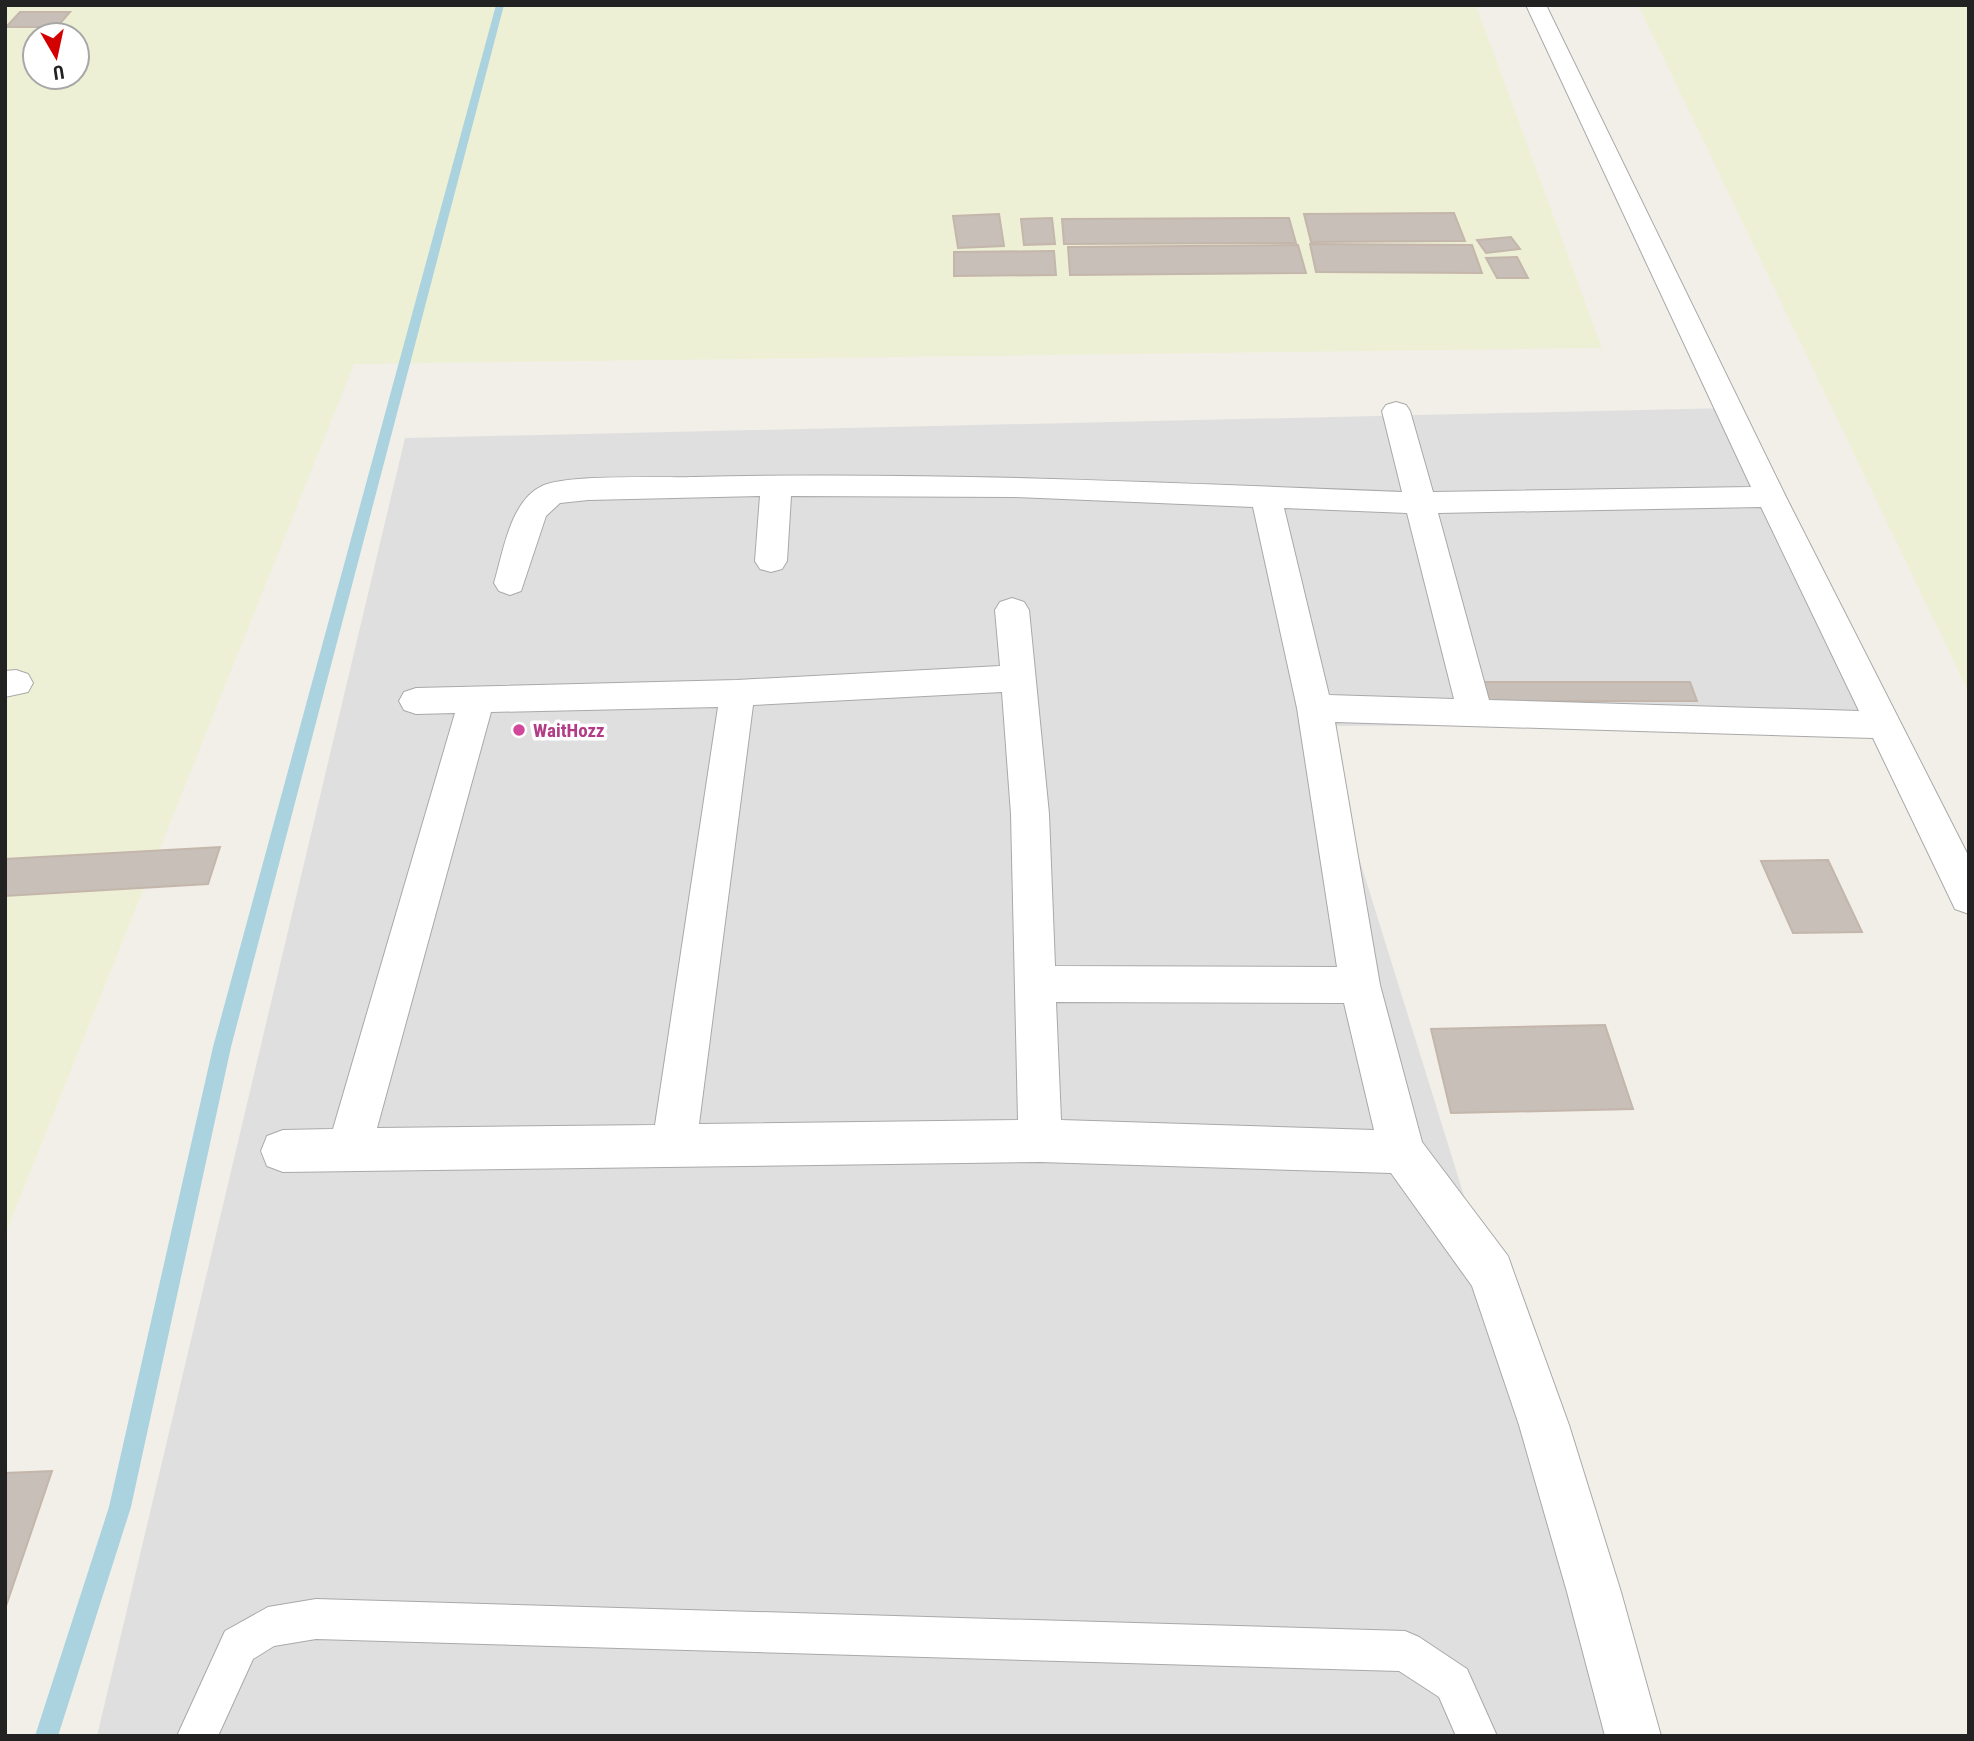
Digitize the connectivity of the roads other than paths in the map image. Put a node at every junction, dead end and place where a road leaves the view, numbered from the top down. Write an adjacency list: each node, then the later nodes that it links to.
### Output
1 (1536, 5): 5 (street)
2 (1396, 411): 6 (street)
3 (776, 486): 4 (street); 7 (street); 8 (street)
4 (1266, 495): 6 (street); 14 (street)
5 (1771, 497): 6 (street); 16 (street)
6 (1422, 503): 15 (street)
7 (771, 561)
8 (510, 583)
9 (1012, 610): 10 (street)
10 (1018, 678): 11 (street); 18 (street)
11 (737, 693): 12 (street); 21 (street)
12 (477, 698): 13 (street); 22 (street)
13 (416, 701)
14 (1315, 708): 15 (street); 19 (street)
15 (1475, 714): 16 (street)
16 (1885, 725): 17 (street)
17 (1969, 897)
18 (1038, 984): 19 (street); 20 (street)
19 (1360, 985): 24 (street)
20 (1040, 1141): 21 (street); 24 (street)
21 (674, 1145): 22 (street)
22 (349, 1149): 23 (street)
23 (282, 1151)
24 (1402, 1152): 27 (street)
25 (197, 1736): 26 (lane)
26 (1477, 1736)
27 (1633, 1736)

